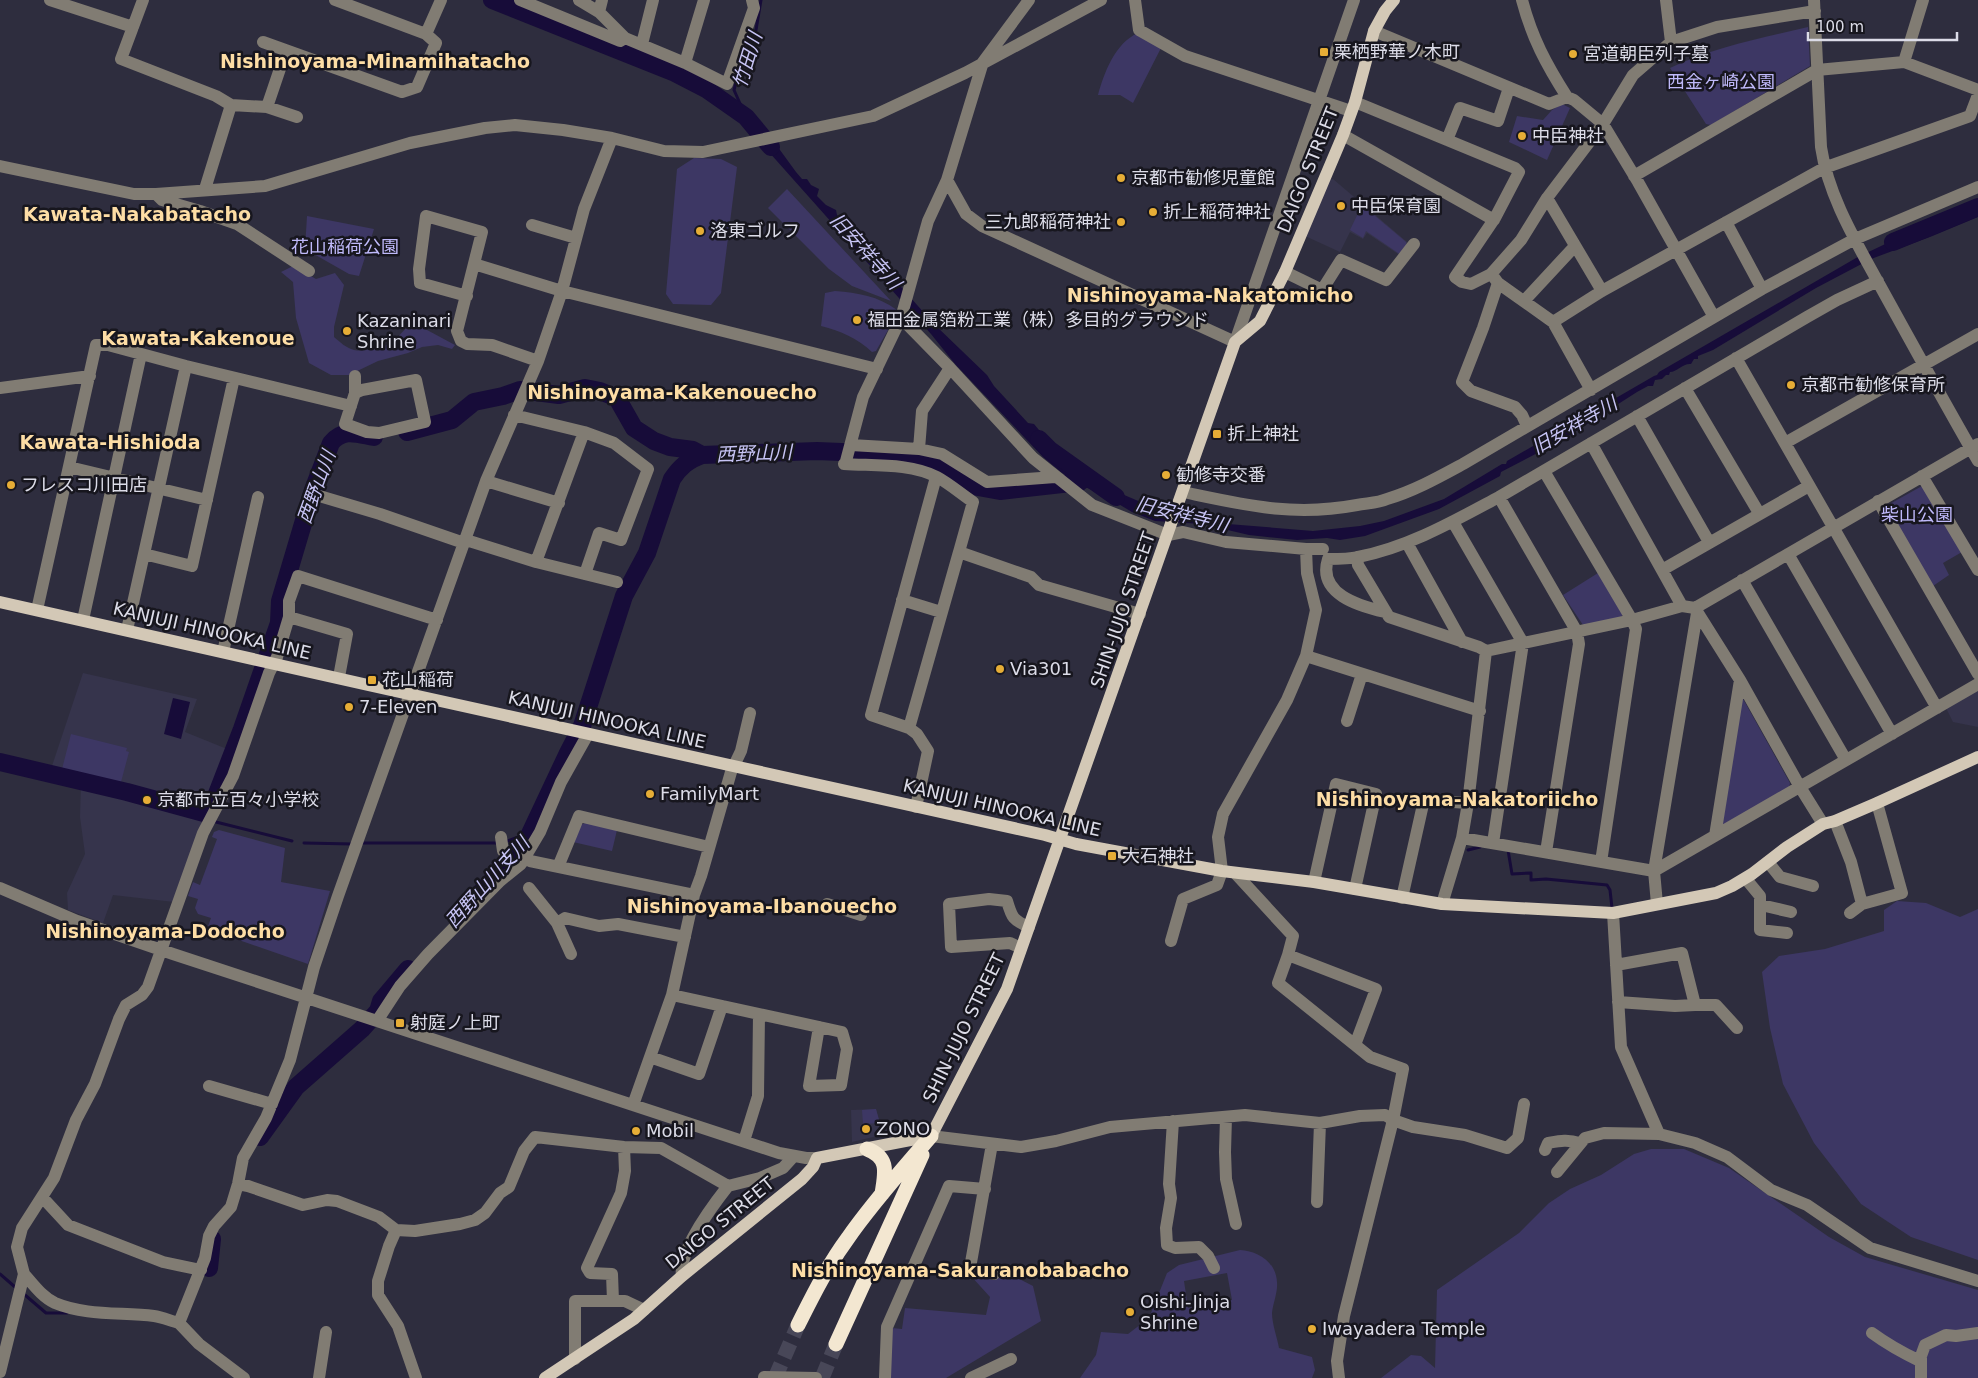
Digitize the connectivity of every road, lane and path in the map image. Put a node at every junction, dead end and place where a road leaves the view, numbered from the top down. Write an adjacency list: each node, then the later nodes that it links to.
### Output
1 (50, 0): 20 (street)
2 (143, 0): 20 (street)
3 (335, 0): 22 (street)
4 (441, 0): 22 (street)
5 (520, 0): 23 (street)
6 (579, 0): 18 (street)
7 (653, 0): 26 (street)
8 (704, 0): 30 (street)
9 (752, 0): 30 (street)
10 (1030, 0): 28 (street)
11 (1101, 0): 28 (street)
12 (1135, 0): 36 (street)
13 (1354, 0): 36 (street, SHIN-JUJO STREET)
14 (1394, 0): 21 (main road, DAIGO STREET)
15 (1522, 0): 35 (street)
16 (1666, 0): 25 (street)
17 (1923, 0): 29 (street)
18 (601, 6): 23 (street)
19 (1814, 6): 25 (street); 31 (street)
20 (133, 27): 37 (street)
21 (1374, 31): 32 (street); 39 (main road, DAIGO STREET)
22 (426, 34): 27 (street)
23 (625, 38): 26 (street)
24 (263, 42): 27 (street)
25 (1671, 42): 41 (street)
26 (642, 44): 30 (street)
27 (286, 51): 38 (street)
28 (984, 62): 43 (street); 48 (street)
29 (1904, 62): 31 (street); 33 (street)
30 (685, 63)
31 (1817, 70): 46 (street); 47 (street)
32 (1509, 88): 35 (street); 44 (street)
33 (1978, 90)
34 (1978, 96): 46 (street)
35 (1567, 98): 41 (street)
36 (1320, 100): 39 (street); 75 (street, SHIN-JUJO STREET)
37 (231, 105): 38 (street); 50 (street)
38 (267, 107): 40 (street)
39 (1353, 107): 42 (main road, DAIGO STREET); 44 (street)
40 (297, 117)
41 (1603, 124): 47 (street); 52 (street)
42 (1343, 135): 53 (street); 63 (main road, DAIGO STREET)
43 (612, 138): 50 (street); 56 (street)
44 (1447, 140): 53 (street)
45 (0, 166): 51 (street)
46 (1824, 168): 54 (street); 58 (street)
47 (1634, 176): 60 (street)
48 (947, 180): 71 (street); 75 (street)
49 (1978, 187): 58 (street)
50 (205, 189): 51 (street)
51 (156, 194): 62 (street)
52 (1547, 198): 59 (street); 64 (street)
53 (1494, 220): 64 (street)
54 (1726, 222): 60 (street); 66 (street)
55 (532, 225): 56 (street)
56 (576, 238): 67 (street)
57 (1414, 244): 63 (street)
58 (1858, 244): 65 (street); 66 (street)
59 (1575, 246): 68 (street); 70 (street)
60 (1676, 250): 68 (street); 72 (street)
61 (474, 264): 67 (street); 69 (street); 69 (street)
62 (309, 271)
63 (1285, 272): 75 (main road, DAIGO STREET)
64 (1494, 278): 70 (street); 93 (street)
65 (1876, 278): 77 (street); 79 (street)
66 (1762, 289): 72 (street)
67 (562, 291): 78 (street); 82 (street)
68 (1602, 291): 73 (street)
69 (467, 296): 78 (street)
70 (1524, 301): 73 (street)
71 (902, 313): 81 (street); 82 (street)
72 (1714, 317): 87 (street)
73 (1553, 322): 87 (street)
74 (1978, 334): 79 (street)
75 (1235, 342): 113 (main road, SHIN-JUJO STREET)
76 (141, 354): 80 (street); 83 (street); 104 (street)
77 (1736, 358): 86 (street); 96 (street)
78 (538, 361): 91 (street)
79 (1922, 365): 96 (street); 97 (street)
80 (186, 366): 85 (street); 109 (street)
81 (950, 368): 99 (street); 106 (street)
82 (877, 369): 98 (street)
83 (90, 376): 88 (street); 101 (street)
84 (355, 376): 89 (street)
85 (234, 378): 90 (street); 114 (street)
86 (1686, 388): 92 (street); 117 (street)
87 (1591, 390): 93 (street)
88 (1, 392)
89 (356, 393): 90 (street); 90 (street)
90 (352, 406)
91 (514, 415): 94 (street); 107 (street)
92 (1637, 416): 95 (street); 122 (street)
93 (1527, 426): 113 (street)
94 (584, 432): 116 (street); 133 (street)
95 (1591, 443): 102 (street); 132 (street)
96 (1785, 443): 108 (street)
97 (1974, 446): 100 (street); 103 (street)
98 (851, 447): 99 (street); 105 (street)
99 (919, 449): 106 (street)
100 (1978, 461)
101 (69, 467): 104 (street); 139 (street)
102 (1544, 471): 112 (street); 146 (street)
103 (1922, 476): 115 (street); 131 (street)
104 (115, 477): 109 (street); 144 (street)
105 (936, 477): 126 (street); 136 (street)
106 (1055, 477): 120 (street)
107 (486, 481): 116 (street); 121 (street)
108 (1809, 486): 117 (street); 119 (street)
109 (158, 488): 114 (street); 127 (street)
110 (316, 495): 121 (street)
111 (258, 497): 152 (street)
112 (1499, 497): 118 (street); 148 (street)
113 (1181, 498): 120 (main road, SHIN-JUJO STREET)
114 (207, 500): 127 (street)
115 (1878, 502): 119 (street); 156 (street)
116 (559, 503): 130 (street)
117 (1759, 513): 122 (street)
118 (1453, 522): 123 (street); 150 (street)
119 (1833, 528): 128 (street); 161 (street)
120 (1169, 531): 124 (street); 142 (main road, SHIN-JUJO STREET)
121 (465, 542): 130 (street); 145 (street)
122 (1709, 542): 132 (street)
123 (1407, 543): 129 (street); 149 (street)
124 (1306, 549): 125 (street); 153 (street)
125 (1323, 549)
126 (959, 552): 140 (street); 142 (street)
127 (144, 554): 147 (street)
128 (1788, 554): 134 (street); 167 (street)
129 (1358, 557): 141 (street); 141 (street)
130 (536, 562): 133 (street)
131 (1977, 568)
132 (1662, 570): 138 (street)
133 (585, 574): 135 (street)
134 (1742, 580): 138 (street); 169 (street)
135 (617, 582)
136 (902, 600): 140 (street); 165 (street)
137 (0, 602): 139 (main road, KANJUJI HINOOKA LINE)
138 (1691, 609): 146 (street); 158 (street); 189 (street)
139 (37, 610): 144 (main road, KANJUJI HINOOKA LINE)
140 (941, 612): 165 (street)
141 (1385, 612): 149 (street)
142 (1140, 614): 179 (main road, SHIN-JUJO STREET)
143 (289, 617): 145 (street); 154 (street); 157 (street)
144 (83, 620): 147 (main road, KANJUJI HINOOKA LINE)
145 (437, 620): 160 (street)
146 (1632, 620): 148 (street); 185 (street)
147 (128, 630): 152 (main road, KANJUJI HINOOKA LINE)
148 (1577, 632): 150 (street); 183 (street)
149 (1462, 642): 151 (street)
150 (1523, 643): 151 (street); 180 (street)
151 (1486, 651): 162 (street)
152 (223, 652): 154 (main road, KANJUJI HINOOKA LINE)
153 (1306, 656): 155 (street); 188 (street)
154 (269, 662): 157 (main road, KANJUJI HINOOKA LINE); 214 (street)
155 (1362, 674): 162 (street); 164 (street)
156 (1978, 674)
157 (339, 678): 160 (main road, KANJUJI HINOOKA LINE)
158 (1740, 680): 171 (street); 176 (street)
159 (1978, 684): 161 (street)
160 (410, 694): 166 (main road, KANJUJI HINOOKA LINE); 219 (street)
161 (1937, 708): 167 (street)
162 (1480, 711): 173 (street)
163 (750, 713): 170 (street)
164 (1348, 721)
165 (909, 728): 174 (street)
166 (582, 732): 170 (main road, KANJUJI HINOOKA LINE); 224 (street)
167 (1892, 734): 169 (street)
168 (1978, 757): 172 (main road, KANJUJI HINOOKA LINE)
169 (1846, 760): 171 (street)
170 (734, 767): 174 (main road, KANJUJI HINOOKA LINE); 181 (street)
171 (1800, 787): 175 (street); 176 (street)
172 (1877, 803): 175 (main road, KANJUJI HINOOKA LINE); 202 (street)
173 (1468, 804): 178 (street); 198 (street)
174 (916, 807): 179 (main road, KANJUJI HINOOKA LINE)
175 (1829, 823): 186 (main road, KANJUJI HINOOKA LINE); 202 (street)
176 (1715, 836): 189 (street)
177 (501, 837): 182 (street)
178 (1462, 838): 180 (street); 200 (street)
179 (1061, 839): 188 (main road, KANJUJI HINOOKA LINE); 209 (main road, SHIN-JUJO STREET)
180 (1493, 843): 183 (street)
181 (710, 847): 187 (street); 197 (street)
182 (503, 851)
183 (1546, 852): 185 (street)
184 (530, 861): 187 (street)
185 (1601, 862): 189 (street)
186 (1768, 862): 191 (main road, KANJUJI HINOOKA LINE); 193 (street)
187 (558, 867): 197 (street)
188 (1222, 871): 190 (main road, KANJUJI HINOOKA LINE); 212 (street)
189 (1654, 871): 201 (street)
190 (1235, 873): 192 (main road, KANJUJI HINOOKA LINE); 216 (street)
191 (1746, 879): 201 (main road, KANJUJI HINOOKA LINE); 203 (street)
192 (1314, 882): 196 (main road, KANJUJI HINOOKA LINE); 196 (street)
193 (1813, 886)
194 (0, 888): 214 (street)
195 (529, 888): 208 (street)
196 (1355, 889): 198 (main road, KANJUJI HINOOKA LINE)
197 (694, 895): 211 (street)
198 (1402, 898): 200 (main road, KANJUJI HINOOKA LINE)
199 (827, 904): 207 (street)
200 (1442, 904): 204 (main road, KANJUJI HINOOKA LINE)
201 (1657, 904): 204 (main road, KANJUJI HINOOKA LINE)
202 (1862, 904): 206 (street)
203 (1761, 905): 205 (street); 210 (street)
204 (1614, 912): 217 (street)
205 (1791, 912)
206 (1850, 913)
207 (861, 915)
208 (557, 922): 211 (street); 215 (street)
209 (1029, 927): 213 (main road, SHIN-JUJO STREET); 213 (street)
210 (1787, 933)
211 (685, 937): 218 (street)
212 (1171, 941)
213 (1021, 948): 238 (main road, SHIN-JUJO STREET)
214 (161, 950): 219 (street); 252 (street)
215 (571, 954)
216 (1288, 955): 227 (street); 227 (street)
217 (1616, 965): 220 (street); 221 (street)
218 (672, 995): 222 (street); 228 (street)
219 (306, 998): 224 (street); 230 (street)
220 (1618, 1002): 221 (street); 237 (street)
221 (1695, 1004): 226 (street)
222 (722, 1006): 223 (street); 228 (street)
223 (759, 1014): 225 (street); 239 (street)
224 (373, 1020): 232 (street)
225 (818, 1027): 225 (street)
226 (1737, 1028)
227 (1355, 1045): 234 (street)
228 (650, 1057): 232 (street)
229 (209, 1086): 230 (street)
230 (272, 1104): 248 (street)
231 (1524, 1104): 234 (street)
232 (632, 1105): 239 (street)
233 (1226, 1117): 235 (street); 236 (street); 254 (street)
234 (1393, 1120): 236 (street); 284 (street)
235 (1173, 1121): 241 (street); 256 (street)
236 (1320, 1124): 253 (street)
237 (1659, 1134): 240 (street); 261 (street)
238 (931, 1136): 241 (street); 243 (main road); 251 (highway); 269 (highway)
239 (744, 1141): 245 (street)
240 (1579, 1143): 244 (street); 247 (street)
241 (992, 1144): 250 (street)
242 (624, 1147): 249 (street); 255 (street); 262 (street)
243 (867, 1148): 246 (main road); 251 (highway)
244 (1545, 1150)
245 (793, 1156): 246 (street); 249 (street)
246 (817, 1158): 260 (main road, DAIGO STREET)
247 (1557, 1172)
248 (238, 1184): 255 (street); 257 (street)
249 (728, 1186): 260 (street)
250 (985, 1189): 259 (street); 282 (street)
251 (882, 1194): 265 (highway)
252 (43, 1198): 257 (street); 258 (street)
253 (1317, 1202)
254 (1236, 1224)
255 (396, 1230): 278 (street)
256 (1214, 1268)
257 (201, 1270): 264 (street)
258 (24, 1274): 264 (street); 270 (street)
259 (994, 1274)
260 (682, 1276): 263 (main road, DAIGO STREET)
261 (1978, 1280)
262 (613, 1301): 263 (street); 272 (street)
263 (644, 1310): 272 (main road, DAIGO STREET)
264 (180, 1323): 275 (street)
265 (798, 1325)
266 (326, 1332): 277 (street)
267 (1872, 1333): 273 (street)
268 (1978, 1333): 273 (street)
269 (836, 1344)
270 (2, 1358): 274 (street)
271 (1011, 1359): 283 (street)
272 (575, 1360): 279 (main road, DAIGO STREET)
273 (1920, 1361): 285 (street)
274 (0, 1372)
275 (228, 1373): 276 (street)
276 (244, 1378)
277 (320, 1378)
278 (416, 1378)
279 (545, 1378)
280 (764, 1378): 281 (street)
281 (816, 1378)
282 (885, 1378)
283 (971, 1378)
284 (1339, 1378)
285 (1921, 1378)

